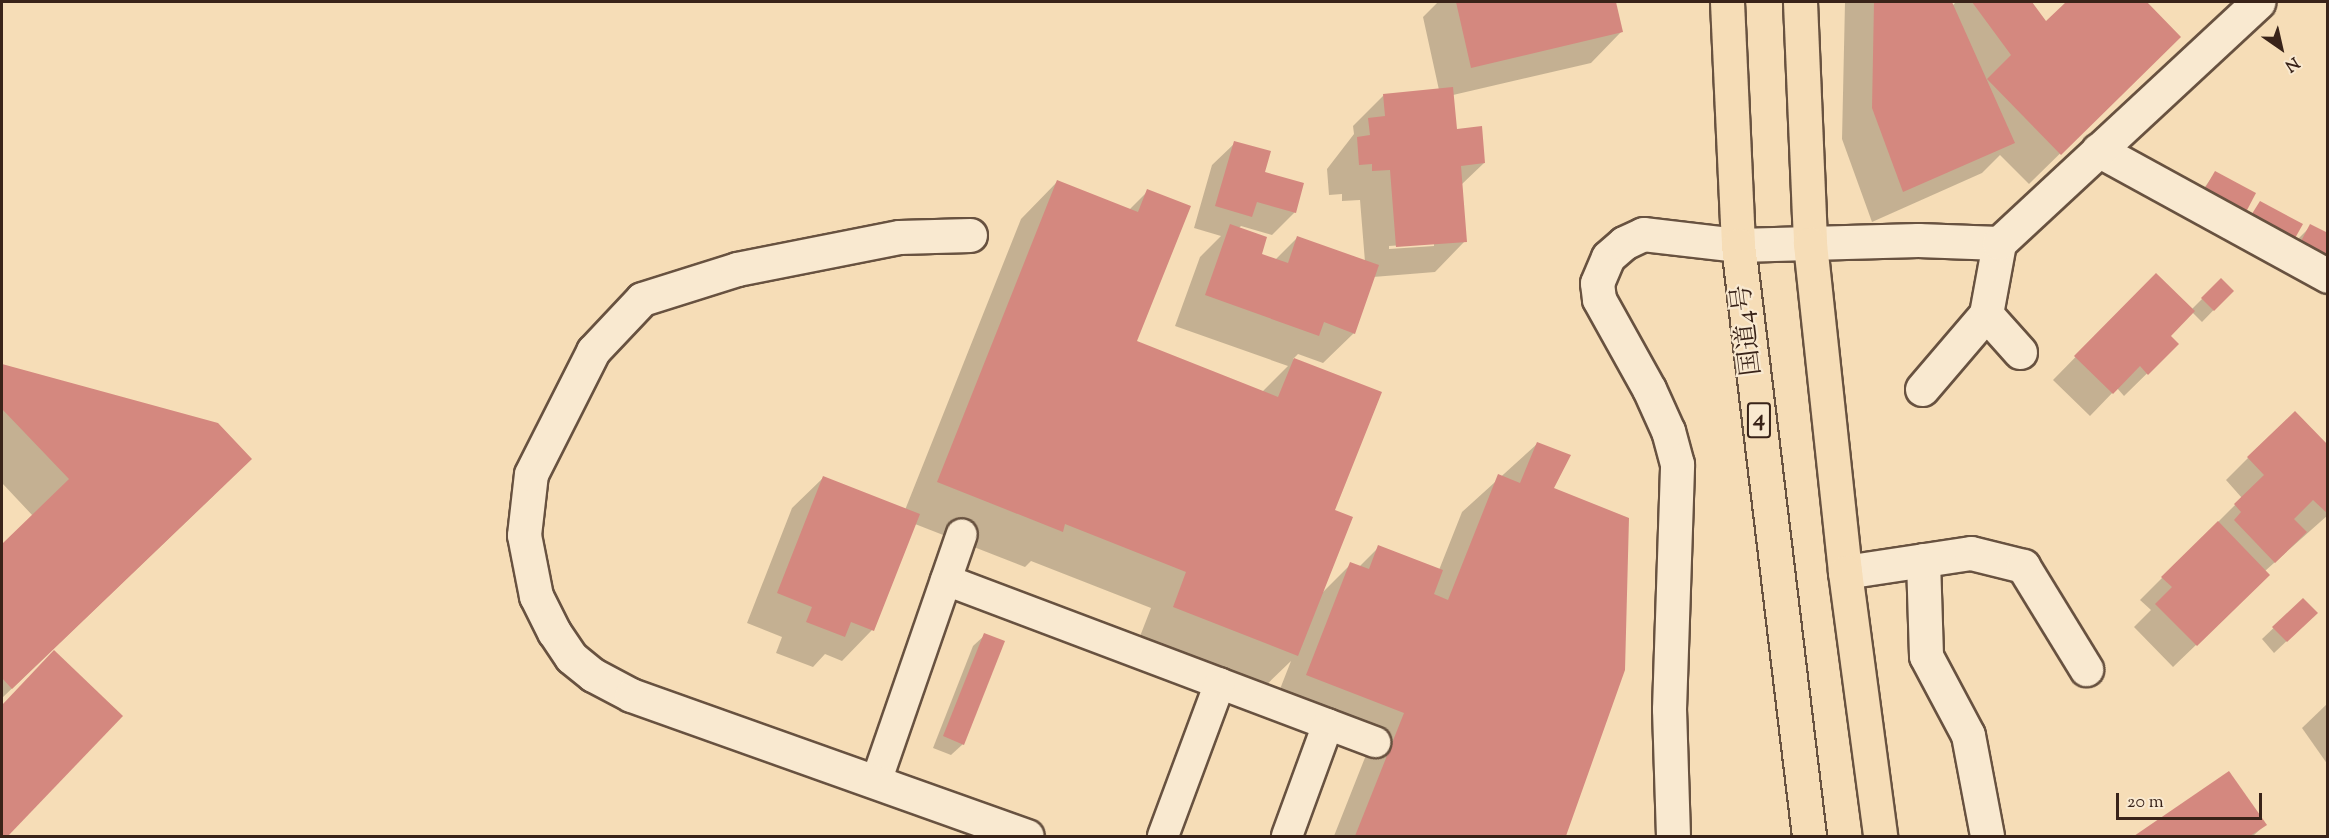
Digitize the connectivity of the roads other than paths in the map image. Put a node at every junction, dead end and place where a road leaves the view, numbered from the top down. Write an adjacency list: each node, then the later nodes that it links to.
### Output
1 (1727, 2): 8 (highway, 国道4号 / 4)
2 (1800, 2): 7 (highway)
3 (2258, 2): 4 (street)
4 (2098, 150): 6 (street); 9 (street)
5 (970, 235): 21 (street)
6 (1999, 243): 7 (street); 10 (street)
7 (1810, 244): 8 (street); 15 (highway)
8 (1738, 245): 25 (street); 26 (highway, 国道4号 / 4)
9 (2328, 276)
10 (1986, 314): 11 (street); 12 (street)
11 (2020, 352)
12 (1922, 389)
13 (962, 534): 16 (lane)
14 (1923, 560): 15 (street); 17 (street); 28 (street)
15 (1845, 572): 27 (highway)
16 (946, 580): 18 (lane); 21 (lane)
17 (2086, 669)
18 (1220, 683): 19 (lane); 23 (lane)
19 (1328, 724): 20 (lane); 24 (lane)
20 (1375, 742)
21 (876, 782): 22 (street)
22 (1027, 837)
23 (1163, 837)
24 (1287, 837)
25 (1673, 837)
26 (1809, 837)
27 (1880, 837)
28 (1987, 837)

